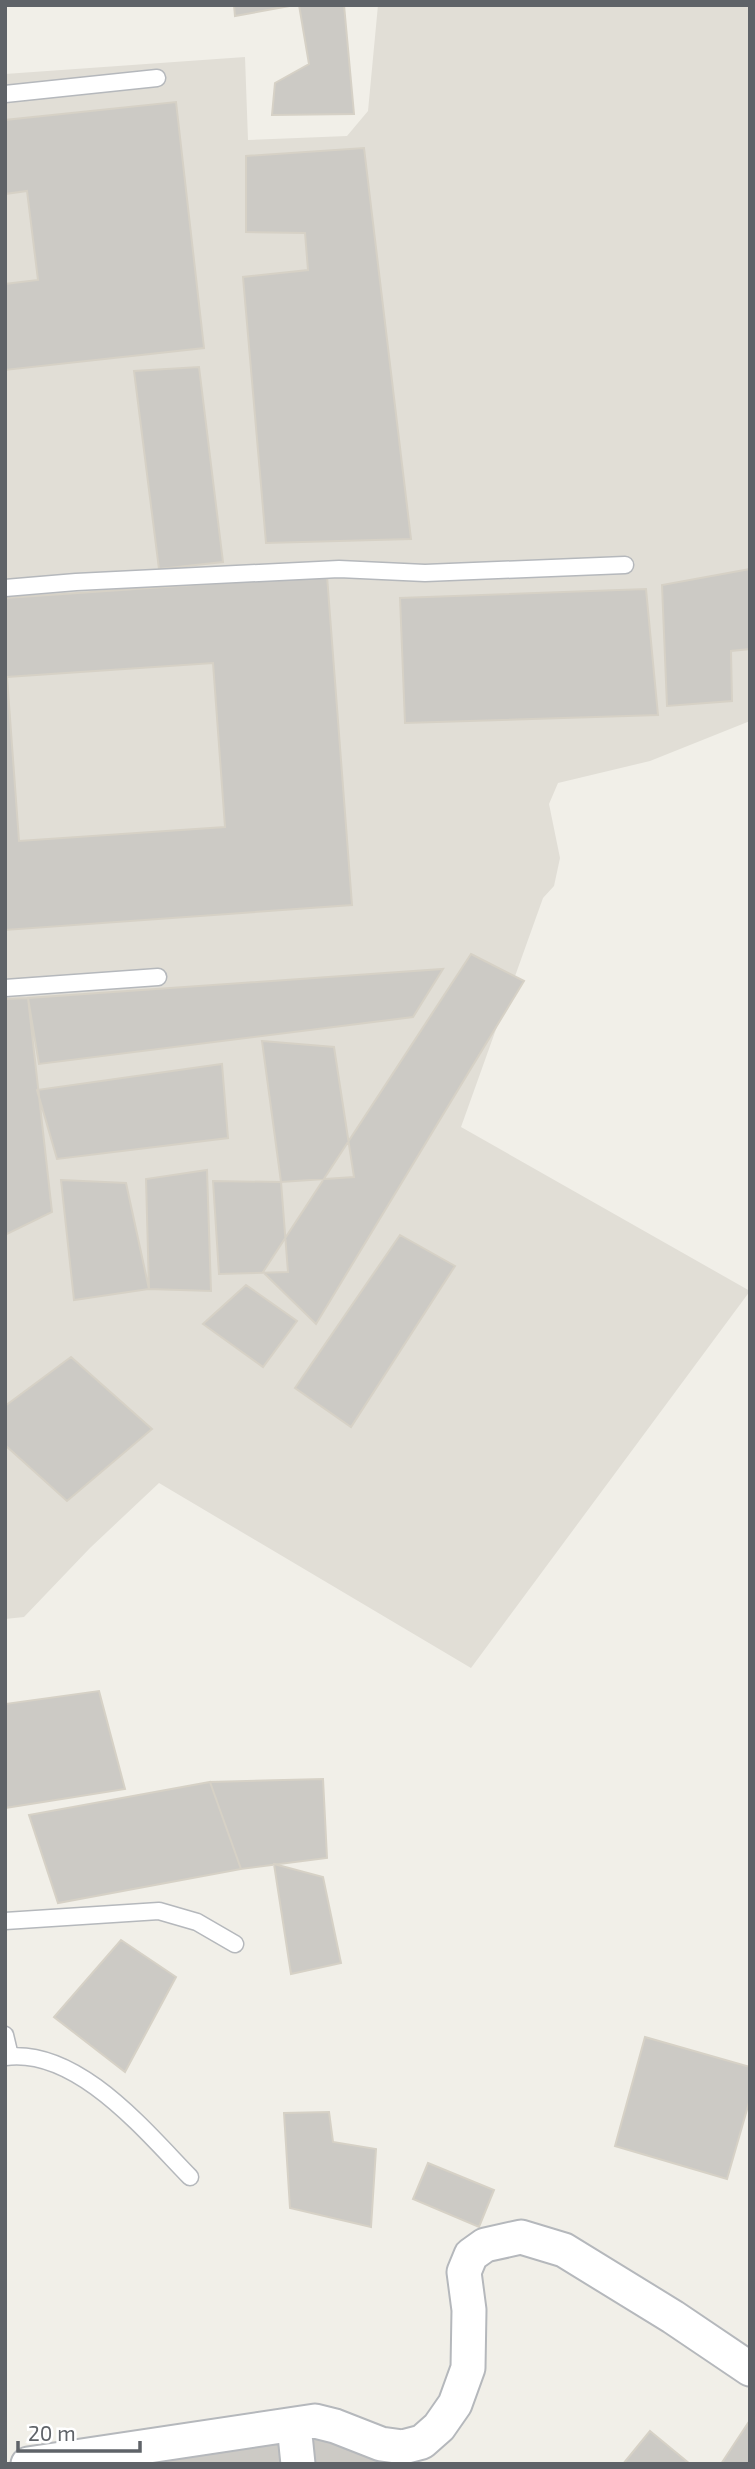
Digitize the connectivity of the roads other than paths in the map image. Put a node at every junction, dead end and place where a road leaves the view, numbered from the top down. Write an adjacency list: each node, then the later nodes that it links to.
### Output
1 (157, 78): 2 (lane)
2 (5, 94)
3 (625, 565): 4 (lane)
4 (5, 588)
5 (158, 977): 6 (lane)
6 (5, 988)
7 (5, 1921): 8 (lane)
8 (235, 1944)
9 (5, 2035): 10 (lane)
10 (7, 2057): 11 (lane)
11 (190, 2177)
12 (750, 2369): 13 (street)
13 (295, 2424): 14 (street); 15 (street)
14 (28, 2464)
15 (298, 2464)

